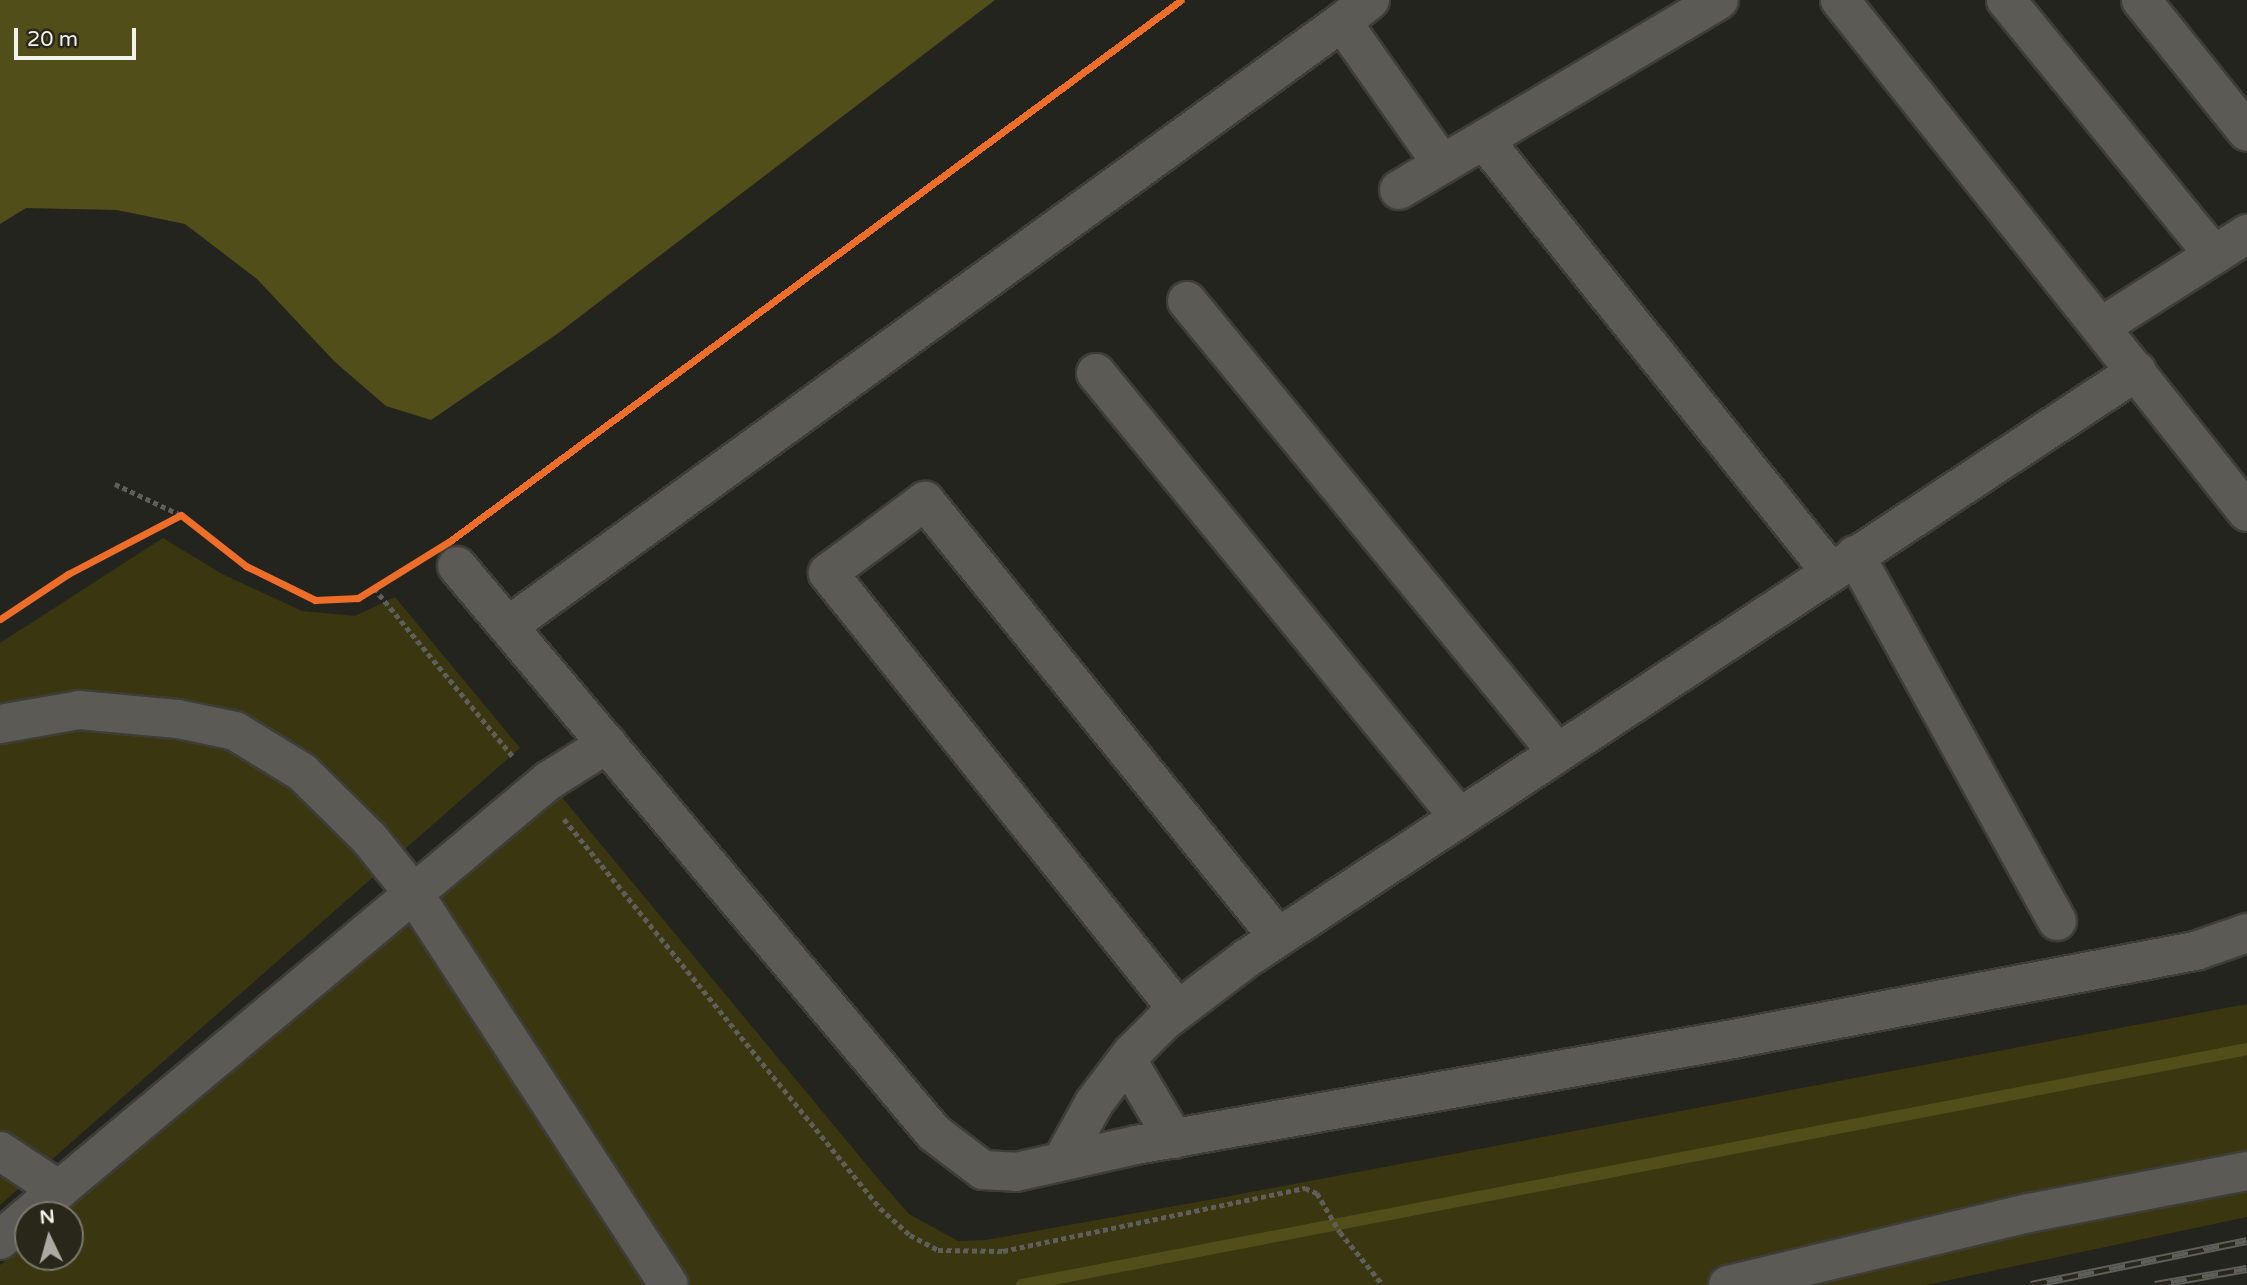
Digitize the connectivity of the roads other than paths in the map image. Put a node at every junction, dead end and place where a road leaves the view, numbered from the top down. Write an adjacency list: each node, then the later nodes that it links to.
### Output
1 (1719, 0): 7 (lane)
2 (1840, 0): 13 (lane)
3 (2006, 0): 11 (lane)
4 (2141, 0): 6 (lane)
5 (1356, 11): 8 (lane); 19 (lane)
6 (2247, 132)
7 (1484, 140): 8 (lane); 17 (lane)
8 (1442, 164): 9 (lane)
9 (1399, 190)
10 (2247, 234): 11 (lane)
11 (2214, 255): 13 (lane)
12 (1187, 301): 22 (lane)
13 (2102, 326): 14 (lane)
14 (2137, 371): 16 (lane); 17 (lane)
15 (1096, 373): 23 (lane)
16 (2247, 512)
17 (1842, 563): 22 (lane); 25 (lane)
18 (457, 566): 19 (lane)
19 (508, 626): 21 (lane)
20 (0, 724): 24 (lane)
21 (607, 744): 24 (lane); 32 (lane)
22 (1556, 751): 23 (lane)
23 (1459, 817): 27 (lane)
24 (414, 894): 34 (lane); 38 (lane)
25 (2057, 921)
26 (2247, 933): 30 (lane)
27 (1278, 937): 28 (lane); 28 (lane)
28 (1178, 1010): 29 (lane)
29 (1127, 1060): 30 (lane); 32 (lane)
30 (1174, 1139): 32 (lane)
31 (0, 1151): 34 (lane)
32 (1062, 1161)
33 (2247, 1171): 39 (lane)
34 (59, 1190): 35 (lane)
35 (46, 1201)
36 (14, 1228): 37 (lane)
37 (0, 1240)
38 (669, 1285)
39 (1728, 1285)

